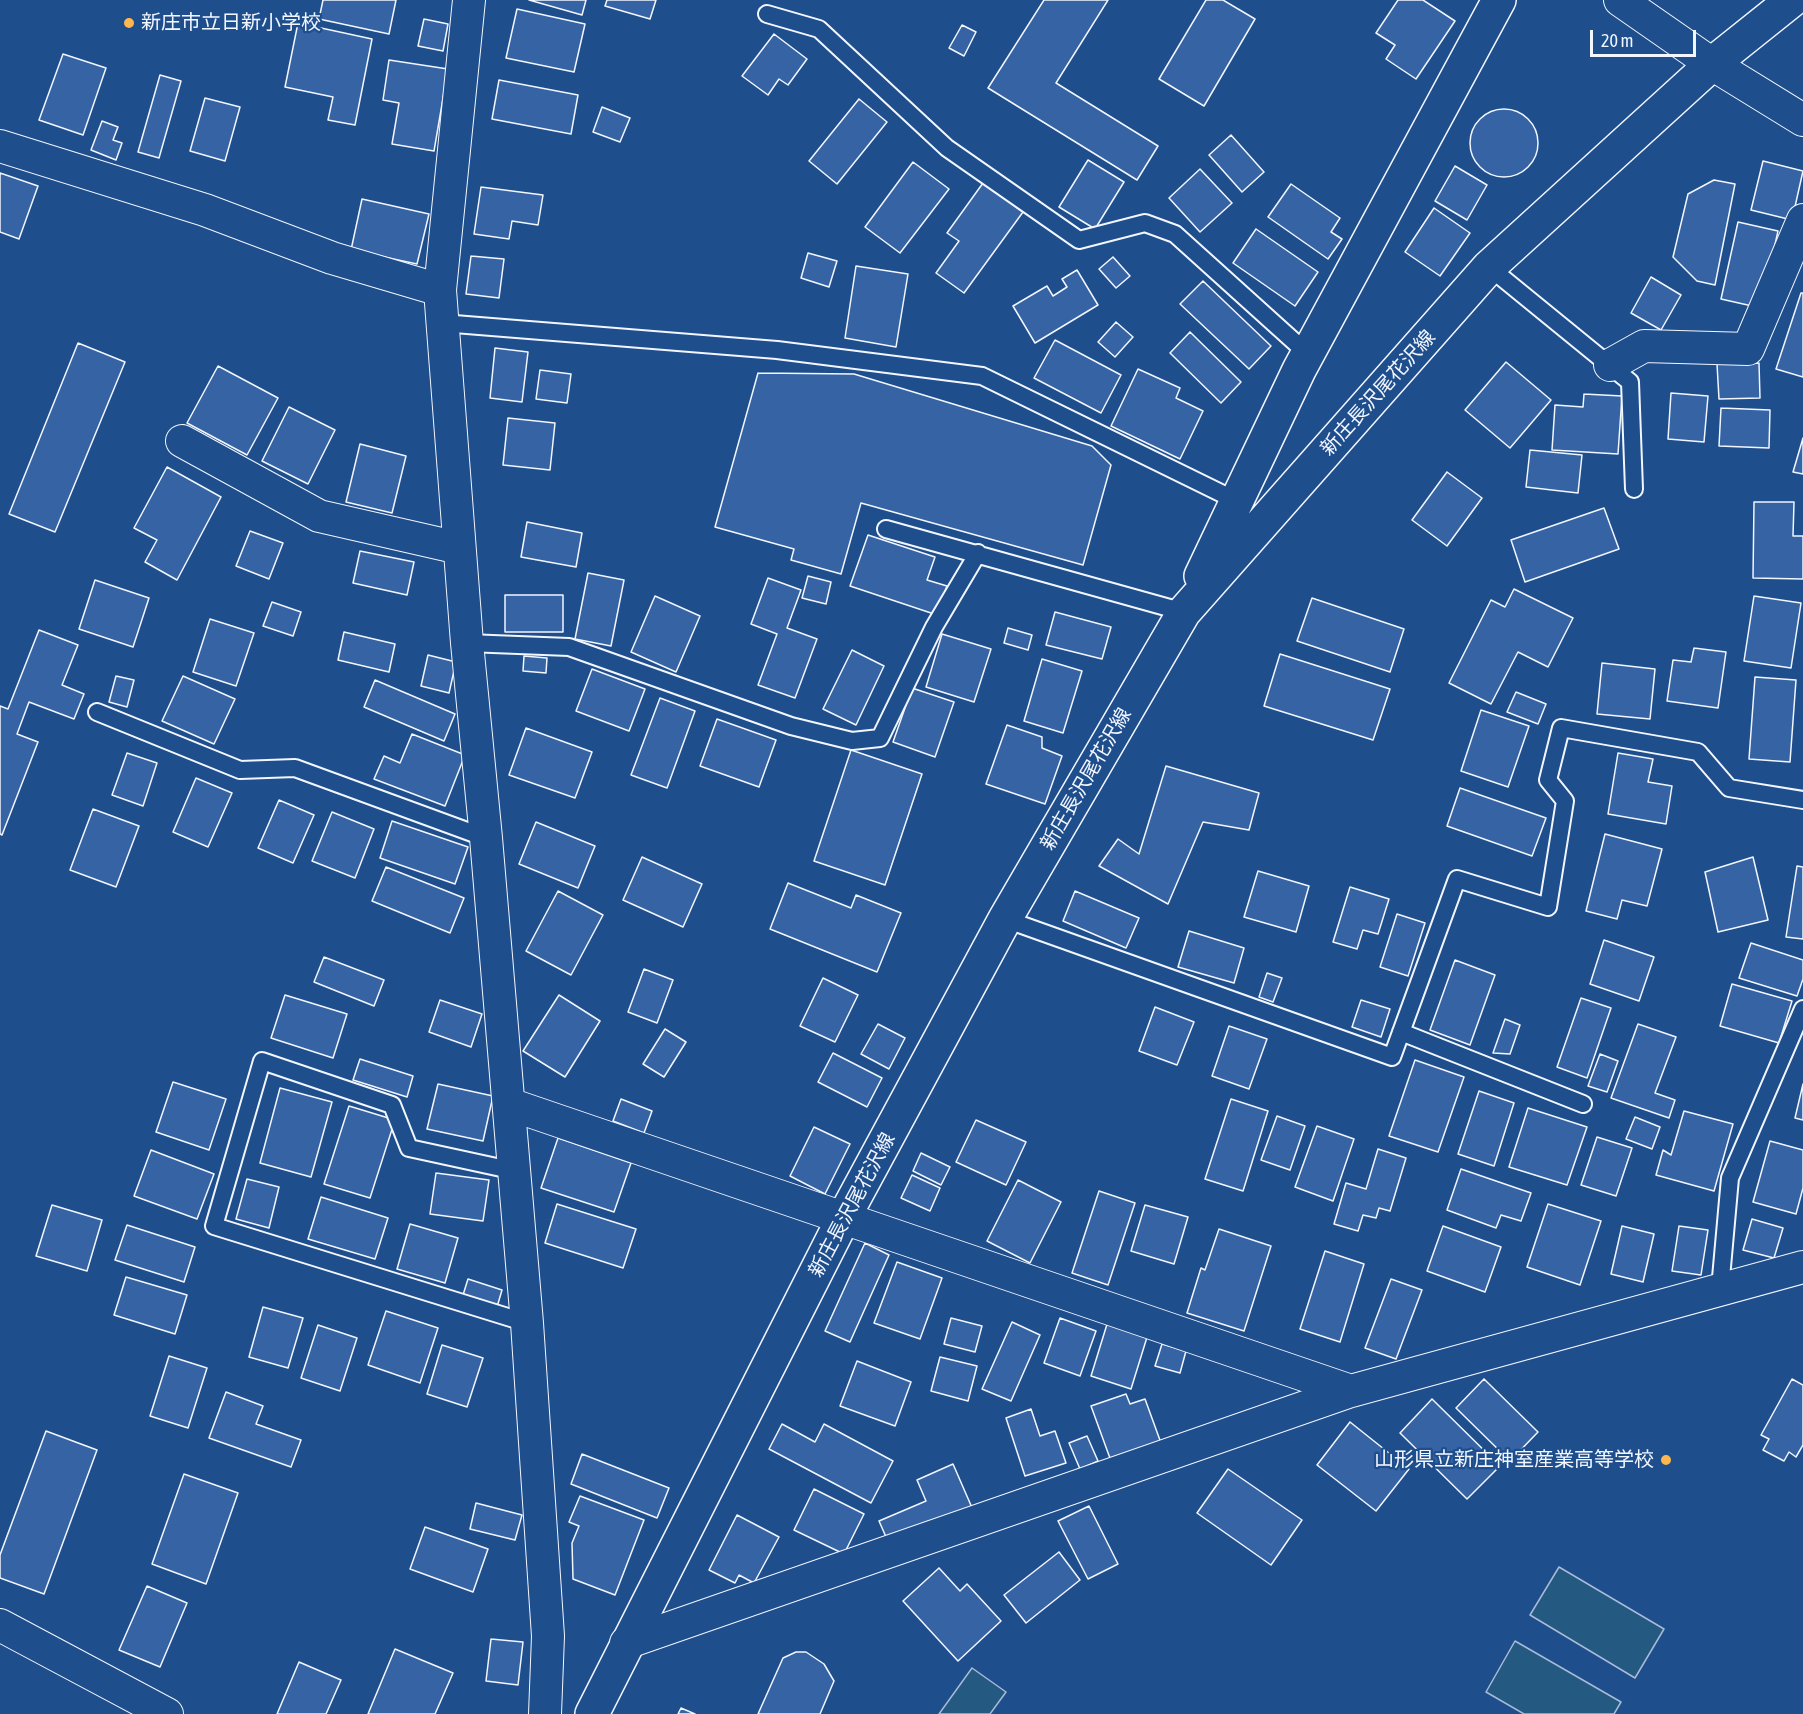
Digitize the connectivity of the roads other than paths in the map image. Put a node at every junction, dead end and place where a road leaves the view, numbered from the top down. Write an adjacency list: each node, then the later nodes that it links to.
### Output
1 (469, 0): 11 (street)
2 (1499, 0): 13 (main road)
3 (1620, 0): 6 (street)
4 (1792, 0): 6 (main road, 新庄長沢尾花沢線)
5 (767, 14): 13 (lane)
6 (1712, 64): 7 (street); 10 (main road, 新庄長沢尾花沢線)
7 (1803, 120)
8 (0, 146): 11 (street)
9 (1803, 220): 14 (street)
10 (1490, 267): 14 (lane); 21 (main road, 新庄長沢尾花沢線)
11 (440, 290): 12 (street)
12 (442, 323): 17 (lane); 19 (street)
13 (1308, 354): 17 (main road)
14 (1610, 365): 16 (lane)
15 (182, 441): 19 (street)
16 (1634, 489)
17 (1237, 501): 21 (main road)
18 (886, 529): 20 (lane)
19 (459, 548): 22 (street)
20 (978, 553): 21 (lane); 22 (lane)
21 (1184, 612): 26 (main road, 新庄長沢尾花沢線)
22 (467, 643): 25 (street)
23 (97, 712): 25 (lane)
24 (1803, 800): 28 (lane)
25 (486, 838): 29 (street)
26 (1005, 919): 28 (lane); 32 (main road, 新庄長沢尾花沢線)
27 (1803, 1009): 34 (lane)
28 (1401, 1032): 30 (lane)
29 (509, 1104): 31 (street); 32 (street)
30 (1583, 1104)
31 (515, 1171): 35 (street); 35 (lane)
32 (844, 1217): 36 (street); 38 (main road, 新庄長沢尾花沢線)
33 (1803, 1267): 34 (street)
34 (1720, 1289): 36 (street)
35 (527, 1323): 40 (street)
36 (1351, 1391): 38 (street)
37 (0, 1625): 39 (street)
38 (626, 1643): 41 (main road, 新庄長沢尾花沢線)
39 (165, 1713)
40 (545, 1714)
41 (592, 1714)

